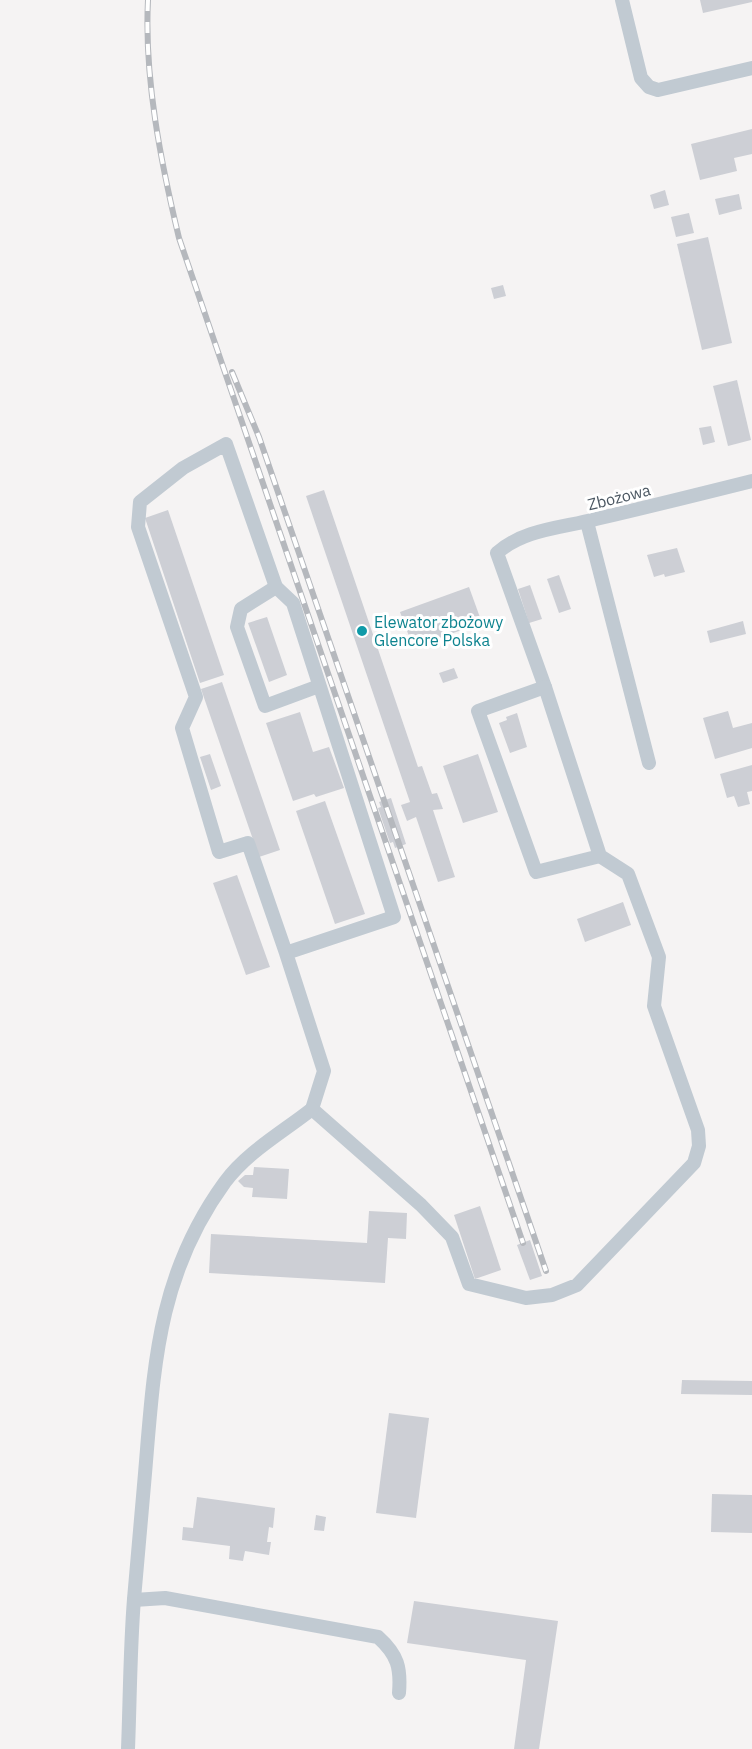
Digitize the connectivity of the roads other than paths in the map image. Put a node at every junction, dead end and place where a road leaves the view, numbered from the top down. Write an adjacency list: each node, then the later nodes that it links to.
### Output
1 (622, 0): 2 (street)
2 (752, 68)
3 (752, 481): 4 (street, Zbożowa)
4 (587, 522): 7 (street, Zbożowa); 8 (street)
5 (276, 587): 6 (street); 6 (street); 10 (street)
6 (320, 686): 10 (street)
7 (545, 687): 9 (street); 9 (street)
8 (649, 763)
9 (600, 856): 11 (street)
10 (286, 953): 11 (street)
11 (312, 1109): 12 (street)
12 (134, 1600): 13 (street); 14 (street)
13 (399, 1693)
14 (128, 1749)

